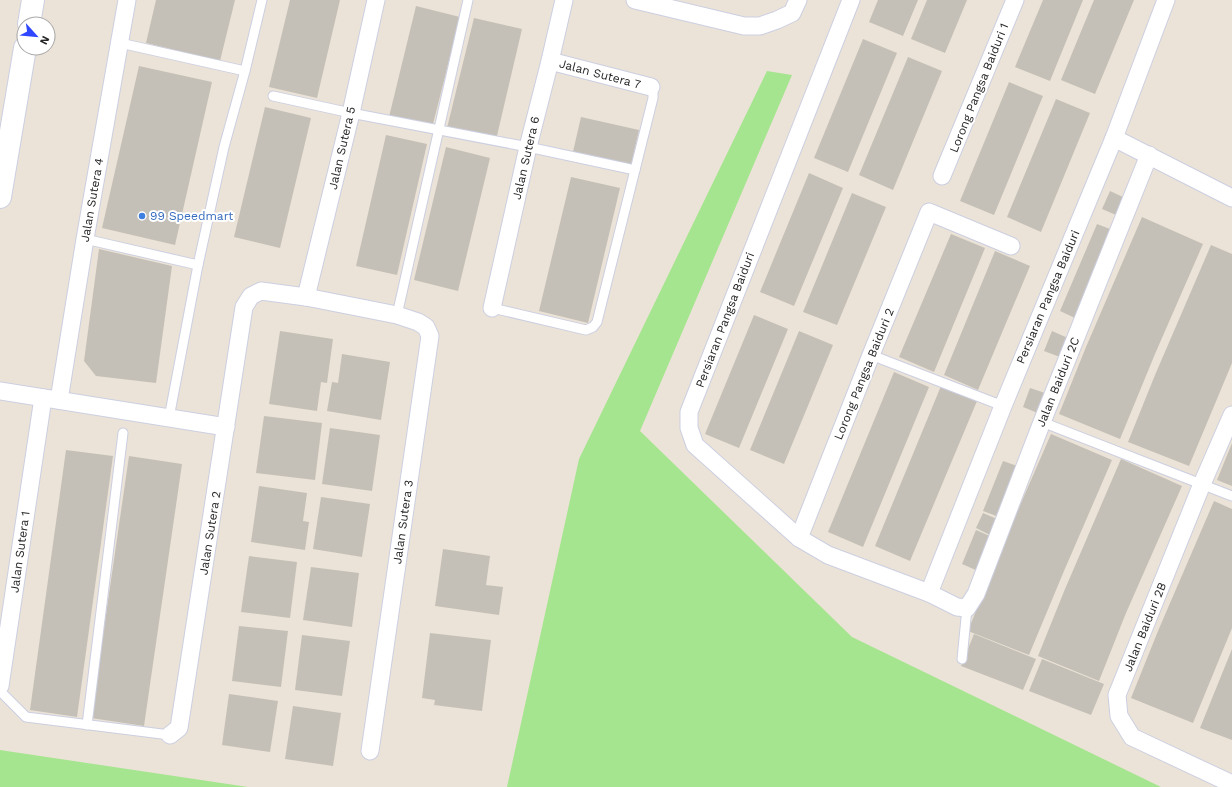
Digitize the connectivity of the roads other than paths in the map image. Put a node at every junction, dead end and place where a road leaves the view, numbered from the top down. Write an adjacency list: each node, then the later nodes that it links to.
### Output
1 (33, 0): 12 (street)
2 (127, 0): 13 (street, Jalan Sutera 4)
3 (262, 0): 16 (lane)
4 (376, 0): 19 (street, Jalan Sutera 5)
5 (468, 0): 20 (lane)
6 (635, 0): 7 (street)
7 (798, 0)
8 (851, 0): 46 (street, Persiaran Pangsa Baiduri)
9 (1015, 0): 25 (street, Lorong Pangsa Baiduri 1)
10 (1166, 0): 21 (street, Persiaran Pangsa Baiduri)
11 (563, 4): 15 (street, Jalan Sutera 6)
12 (30, 16)
13 (120, 43): 16 (lane); 28 (street, Jalan Sutera 4)
14 (24, 56): 26 (street)
15 (550, 61): 17 (street, Jalan Sutera 7); 22 (street, Jalan Sutera 6)
16 (245, 71): 30 (lane)
17 (651, 87): 24 (lane)
18 (273, 96): 19 (lane)
19 (351, 113): 20 (lane); 31 (street, Jalan Sutera 5)
20 (438, 130): 22 (lane); 33 (lane)
21 (1114, 138): 23 (street); 37 (street, Persiaran Pangsa Baiduri)
22 (528, 147): 24 (lane); 32 (street, Jalan Sutera 6)
23 (1149, 156): 27 (street); 41 (street, Jalan Baiduri 2C)
24 (635, 170): 32 (lane)
25 (942, 176)
26 (0, 197)
27 (1232, 198)
28 (86, 239): 30 (lane); 36 (street, Jalan Sutera 4)
29 (1011, 246): 34 (street, Lorong Pangsa Baiduri 2)
30 (198, 265): 40 (lane)
31 (306, 296): 33 (street, Jalan Sutera 2); 42 (street, Jalan Sutera 2)
32 (492, 308)
33 (397, 315): 54 (street, Jalan Sutera 3)
34 (871, 355): 37 (lane); 46 (street, Lorong Pangsa Baiduri 2)
35 (0, 391): 36 (street)
36 (51, 399): 39 (street, Jalan Sutera 4); 40 (street)
37 (1003, 406): 47 (street, Persiaran Pangsa Baiduri)
38 (1232, 415): 44 (street, Jalan Baiduri 2B)
39 (40, 417): 50 (street, Jalan Sutera 1)
40 (169, 418): 42 (street)
41 (1042, 422): 44 (lane); 48 (street, Jalan Baiduri 2C)
42 (226, 427): 53 (street, Jalan Sutera 2)
43 (124, 433): 52 (lane)
44 (1202, 484): 45 (lane); 55 (street, Jalan Baiduri 2B)
45 (1232, 496)
46 (800, 538): 47 (street, Persiaran Pangsa Baiduri)
47 (929, 593): 48 (street, Persiaran Pangsa Baiduri)
48 (967, 608): 49 (lane)
49 (962, 659)
50 (0, 686)
51 (0, 691): 52 (lane, Jalan Sutera 2)
52 (87, 725): 53 (lane, Jalan Sutera 2)
53 (170, 735)
54 (370, 751)
55 (1232, 784)

